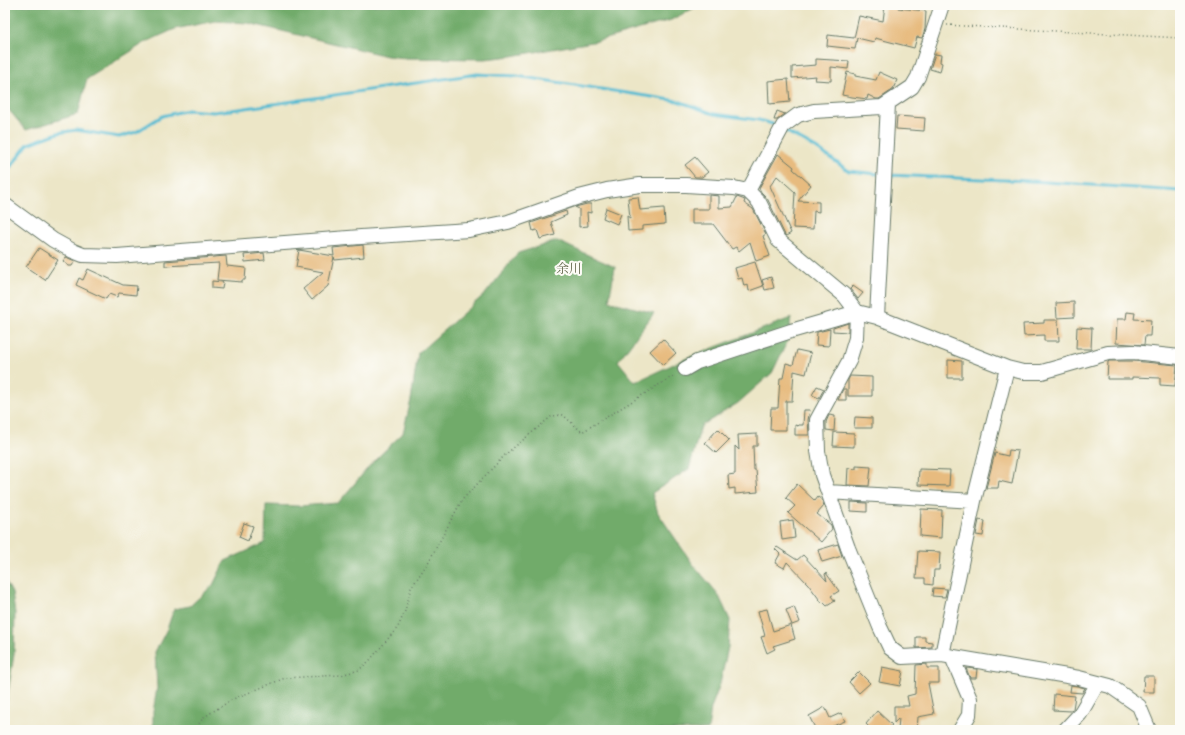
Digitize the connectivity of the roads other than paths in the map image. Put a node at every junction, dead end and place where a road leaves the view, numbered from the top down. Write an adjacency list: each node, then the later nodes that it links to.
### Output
1 (942, 5): 2 (street)
2 (888, 104): 3 (street); 6 (street)
3 (748, 191): 4 (street); 5 (street)
4 (5, 205)
5 (857, 312): 6 (street); 9 (street); 10 (street)
6 (877, 317): 8 (street)
7 (1180, 357): 8 (street)
8 (1007, 368): 11 (street)
9 (685, 369)
10 (828, 492): 11 (street); 12 (street)
11 (974, 501): 12 (street)
12 (947, 656): 13 (street); 14 (street)
13 (1098, 683): 15 (street); 16 (street)
14 (960, 730)
15 (1064, 730)
16 (1148, 730)

